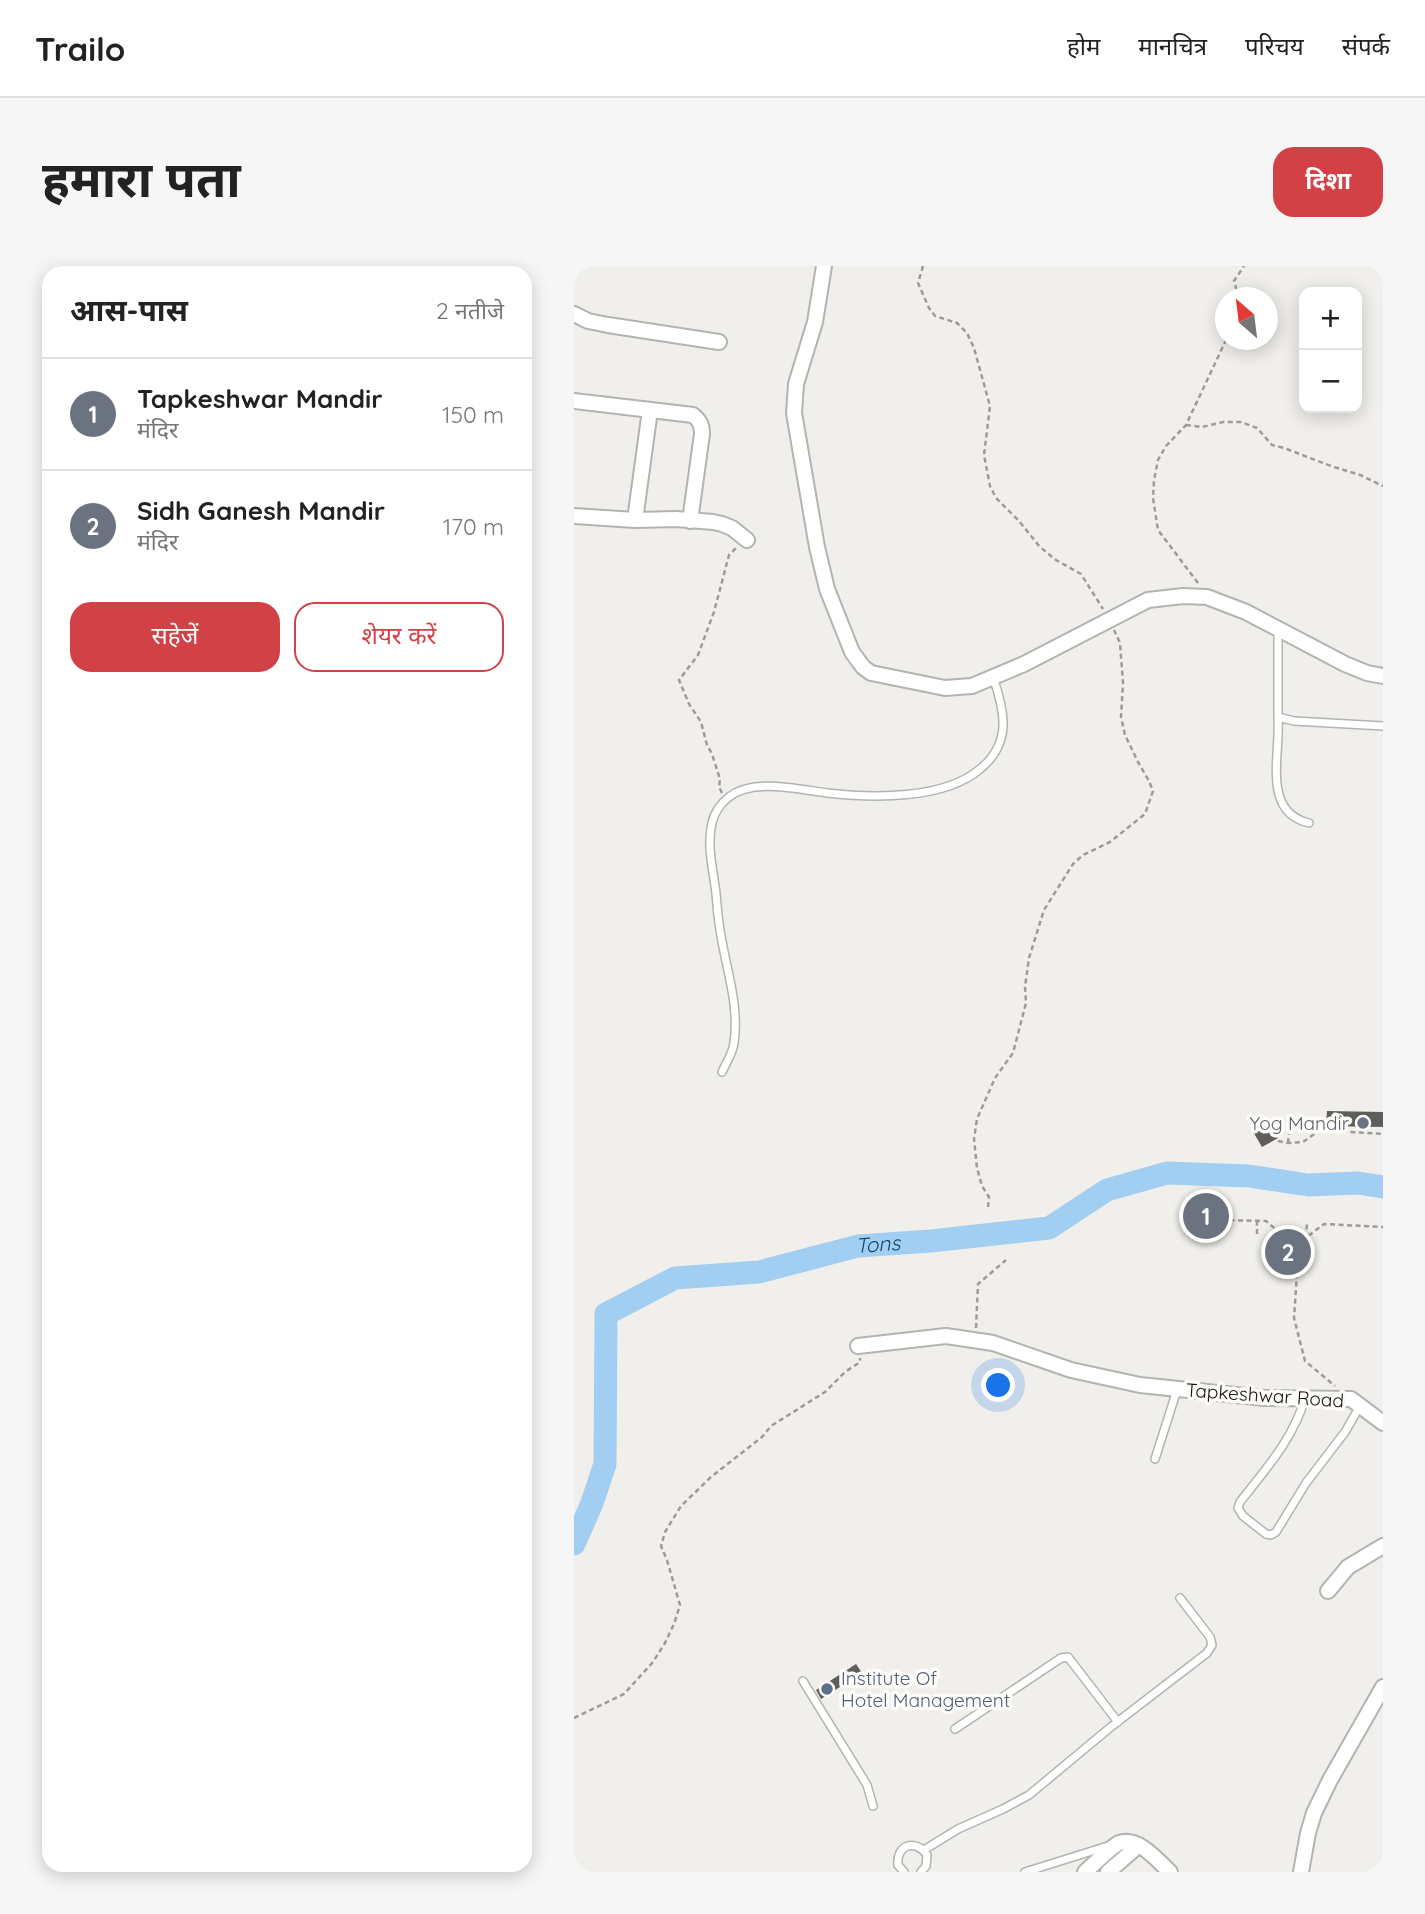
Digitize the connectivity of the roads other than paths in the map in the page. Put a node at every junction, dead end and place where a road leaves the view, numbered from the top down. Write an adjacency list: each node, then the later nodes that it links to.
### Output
1 (824, 266): 12 (street)
2 (574, 314): 3 (street)
3 (719, 342)
4 (574, 401): 5 (street)
5 (650, 410): 7 (street); 8 (street)
6 (574, 516): 7 (street)
7 (635, 520): 8 (street)
8 (691, 521): 9 (street)
9 (747, 540)
10 (1278, 628): 11 (street); 12 (street); 13 (lane)
11 (1383, 676)
12 (993, 677): 16 (lane)
13 (1278, 717): 14 (lane); 15 (lane)
14 (1383, 726)
15 (1309, 823)
16 (722, 1072)
17 (858, 1346): 18 (street, Tapkeshwar Road)
18 (1177, 1390): 19 (street, Tapkeshwar Road); 22 (lane)
19 (1306, 1398): 20 (street, Tapkeshwar Road); 20 (lane)
20 (1355, 1402): 21 (street, Tapkeshwar Road)
21 (1383, 1423)
22 (1155, 1459)
23 (1383, 1546): 24 (street)
24 (1328, 1591)
25 (1180, 1598): 29 (lane)
26 (803, 1681): 31 (lane)
27 (1383, 1688): 28 (street)
28 (1377, 1712): 41 (street)
29 (1118, 1722): 30 (lane); 34 (lane)
30 (955, 1729)
31 (873, 1807)
32 (1119, 1843): 33 (street); 37 (lane); 38 (street)
33 (1139, 1845): 39 (street); 40 (street)
34 (924, 1850): 35 (lane); 36 (lane)
35 (904, 1872)
36 (923, 1872)
37 (1025, 1872)
38 (1085, 1872)
39 (1108, 1872)
40 (1170, 1872)
41 (1301, 1872)

